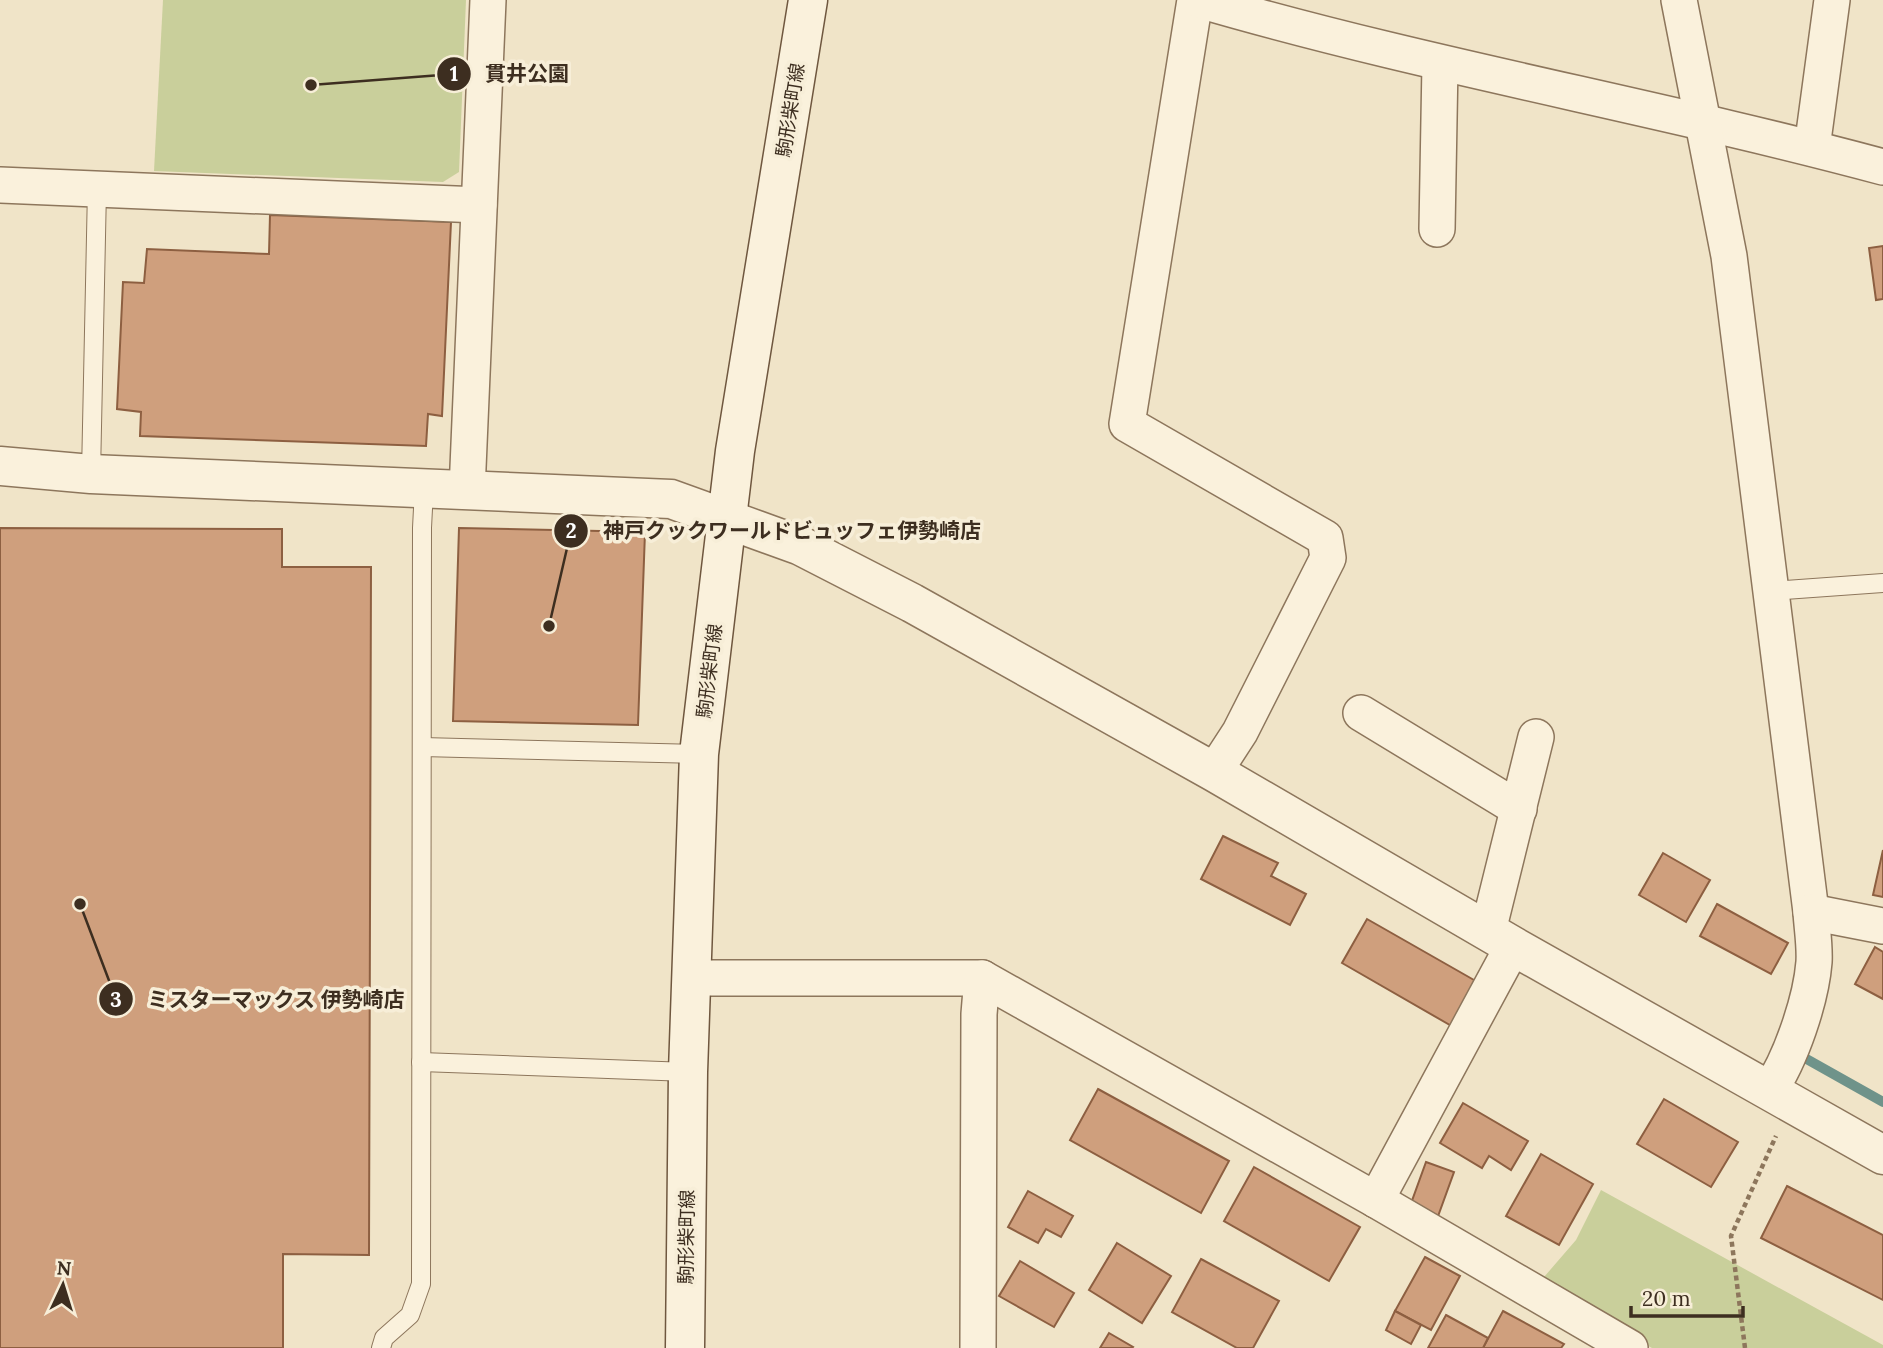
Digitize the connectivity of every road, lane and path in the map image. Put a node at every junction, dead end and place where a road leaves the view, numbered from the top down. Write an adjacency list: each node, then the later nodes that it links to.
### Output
1 (488, 0): 12 (street)
2 (808, 0): 18 (street, 駒形柴町線)
3 (1197, 0): 6 (street); 25 (street)
4 (1679, 0): 7 (street)
5 (1832, 0): 8 (street)
6 (1440, 64): 7 (street); 13 (street)
7 (1704, 121): 8 (street); 20 (street)
8 (1812, 148): 9 (street)
9 (1883, 167)
10 (0, 185): 11 (street)
11 (97, 189): 12 (street); 15 (lane)
12 (479, 205): 17 (street)
13 (1437, 229)
14 (0, 466): 15 (street)
15 (91, 474): 16 (street)
16 (424, 489): 17 (street); 23 (lane)
17 (467, 491): 18 (street)
18 (727, 519): 24 (street, 駒形柴町線); 25 (street)
19 (1883, 583): 20 (lane)
20 (1771, 591): 27 (street)
21 (1361, 713): 26 (street)
22 (1536, 737): 26 (street)
23 (422, 747): 24 (lane); 32 (lane)
24 (699, 754): 30 (street, 駒形柴町線)
25 (1214, 772): 29 (street)
26 (1518, 809): 29 (street)
27 (1811, 912): 28 (street); 34 (street)
28 (1883, 926)
29 (1501, 939): 34 (street); 36 (street)
30 (692, 978): 31 (street); 33 (street, 駒形柴町線)
31 (982, 978): 36 (street); 40 (street)
32 (421, 1062): 33 (lane); 38 (lane)
33 (688, 1072): 39 (street, 駒形柴町線)
34 (1780, 1097): 35 (street); 42 (path)
35 (1883, 1155)
36 (1376, 1200): 37 (street)
37 (1586, 1337): 41 (street)
38 (381, 1348)
39 (685, 1348)
40 (978, 1348)
41 (1630, 1348)
42 (1745, 1348)

